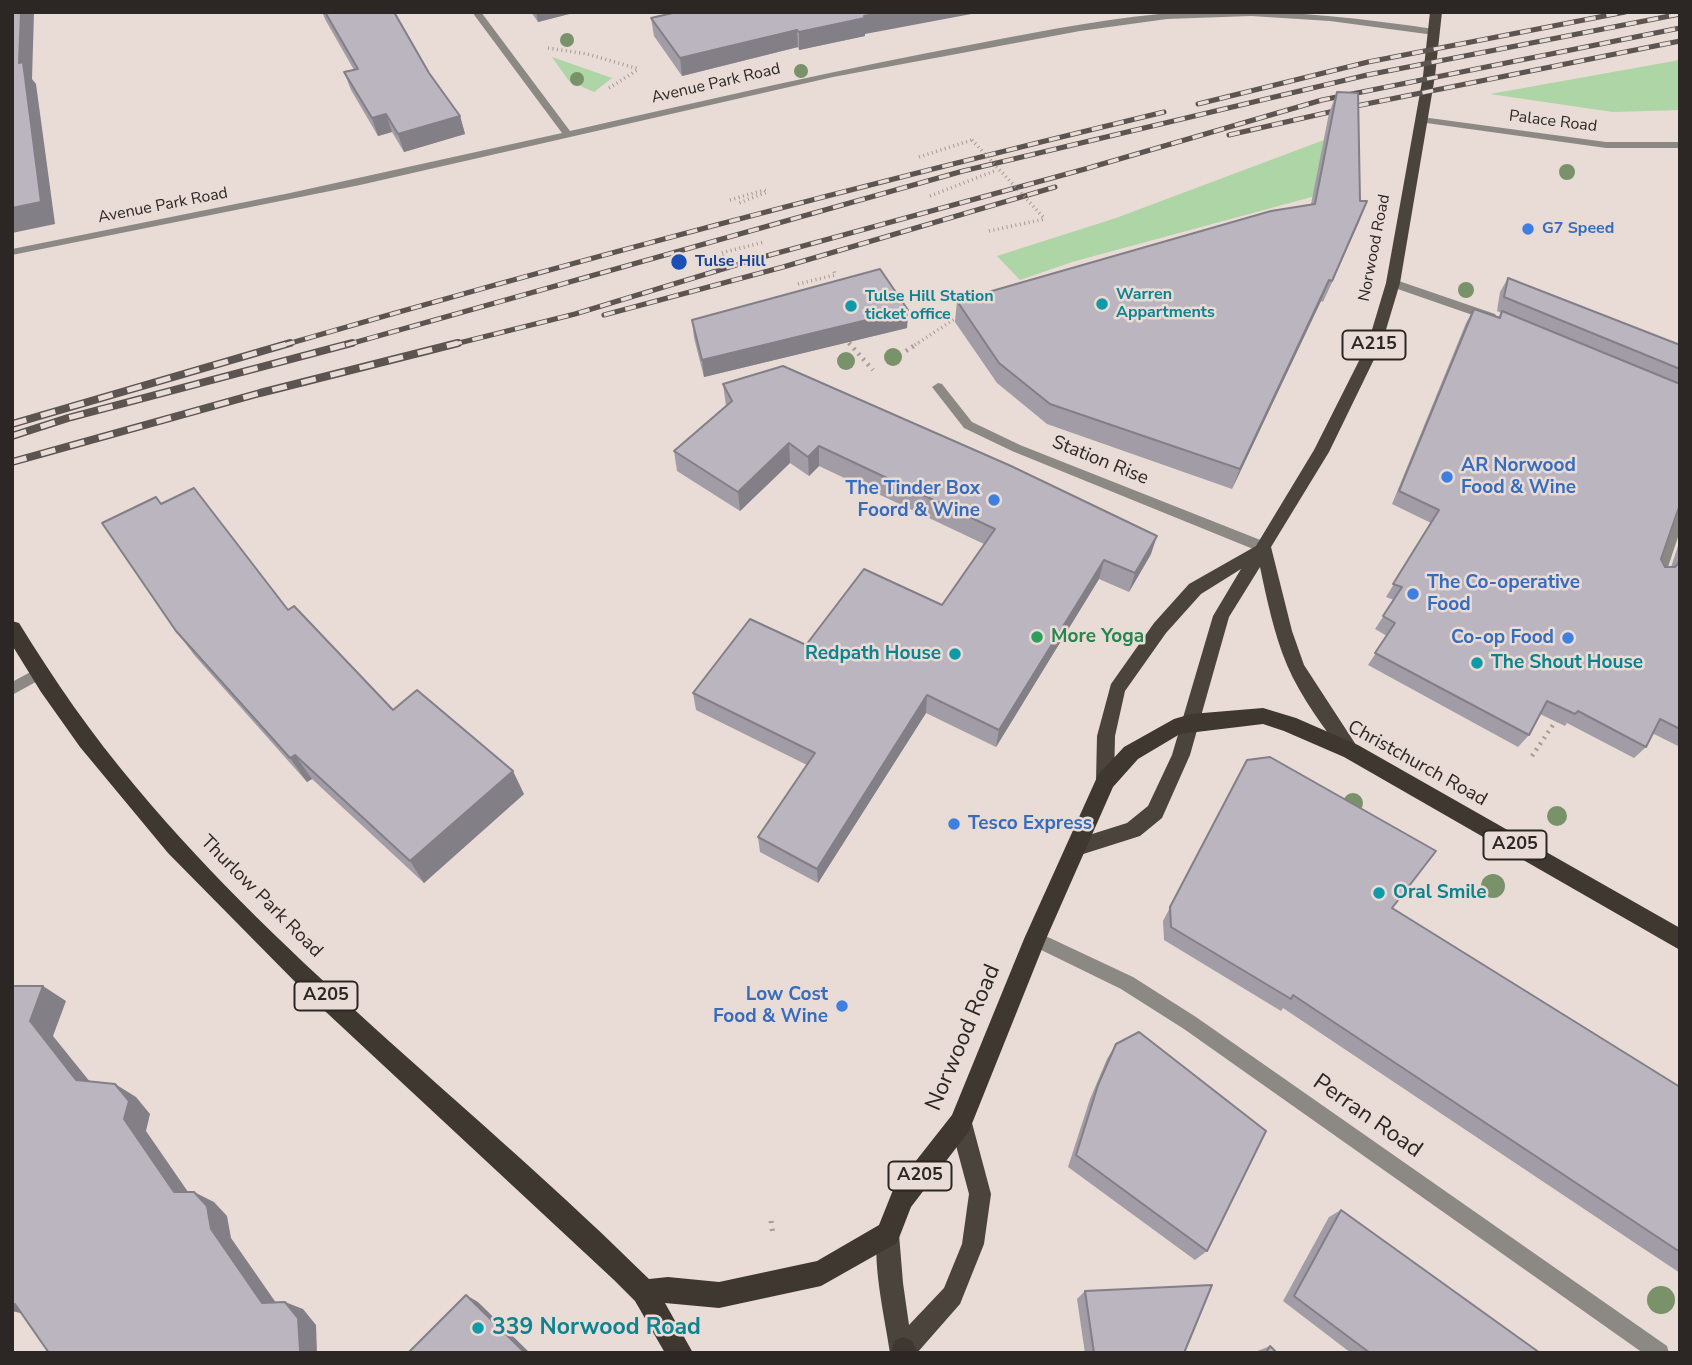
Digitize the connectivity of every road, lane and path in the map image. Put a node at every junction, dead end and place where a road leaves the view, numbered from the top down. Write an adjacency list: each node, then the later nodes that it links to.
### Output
1 (476, 12): 7 (street)
2 (1436, 12): 3 (main road, Norwood Road / A215)
3 (1434, 32): 6 (main road, Norwood Road / A215); 7 (street, Avenue Park Road)
4 (571, 52): 5 (path)
5 (604, 91)
6 (1422, 120): 8 (street, Palace Road); 19 (main road, Norwood Road / A215)
7 (569, 135): 16 (street, Avenue Park Road)
8 (1680, 145)
9 (919, 157): 10 (path, bridge)
10 (997, 170): 11 (path); 14 (path, bridge)
11 (930, 196)
12 (730, 200): 13 (path)
13 (739, 203)
14 (989, 231)
15 (764, 242): 17 (path)
16 (12, 252)
17 (723, 256)
18 (834, 271): 20 (path)
19 (1394, 283): 22 (street); 28 (main road, Norwood Road / A215)
20 (798, 284)
21 (966, 314): 24 (path)
22 (1498, 319)
23 (842, 336): 25 (path)
24 (906, 351)
25 (873, 370)
26 (938, 387): 28 (street, Station Rise)
27 (1680, 511): 29 (street)
28 (1263, 547): 34 (main road); 35 (main road); 37 (main road, Norwood Road / A215)
29 (1660, 573)
30 (12, 628): 31 (highway, Thurlow Park Road / A205)
31 (38, 674): 32 (street); 45 (highway, Thurlow Park Road / A205)
32 (12, 689)
33 (1546, 714): 36 (path)
34 (1191, 722): 35 (highway, Christchurch Road / A205); 37 (highway, Norwood Road / A205); 38 (main road)
35 (1351, 751): 40 (highway, Christchurch Road / A205)
36 (1532, 755)
37 (1105, 781): 38 (highway, Norwood Road / A205)
38 (1077, 847): 39 (highway, Norwood Road / A205)
39 (1035, 939): 41 (highway, Norwood Road / A205); 48 (street, Perran Road)
40 (1680, 940)
41 (961, 1123): 44 (highway, Norwood Road / A205); 46 (main road)
42 (771, 1220): 43 (path)
43 (773, 1234)
44 (888, 1234): 45 (highway); 46 (main road, Norwood Road)
45 (644, 1292): 47 (highway, Thurlow Park Road / A205)
46 (904, 1352)
47 (680, 1353)
48 (1660, 1353)

